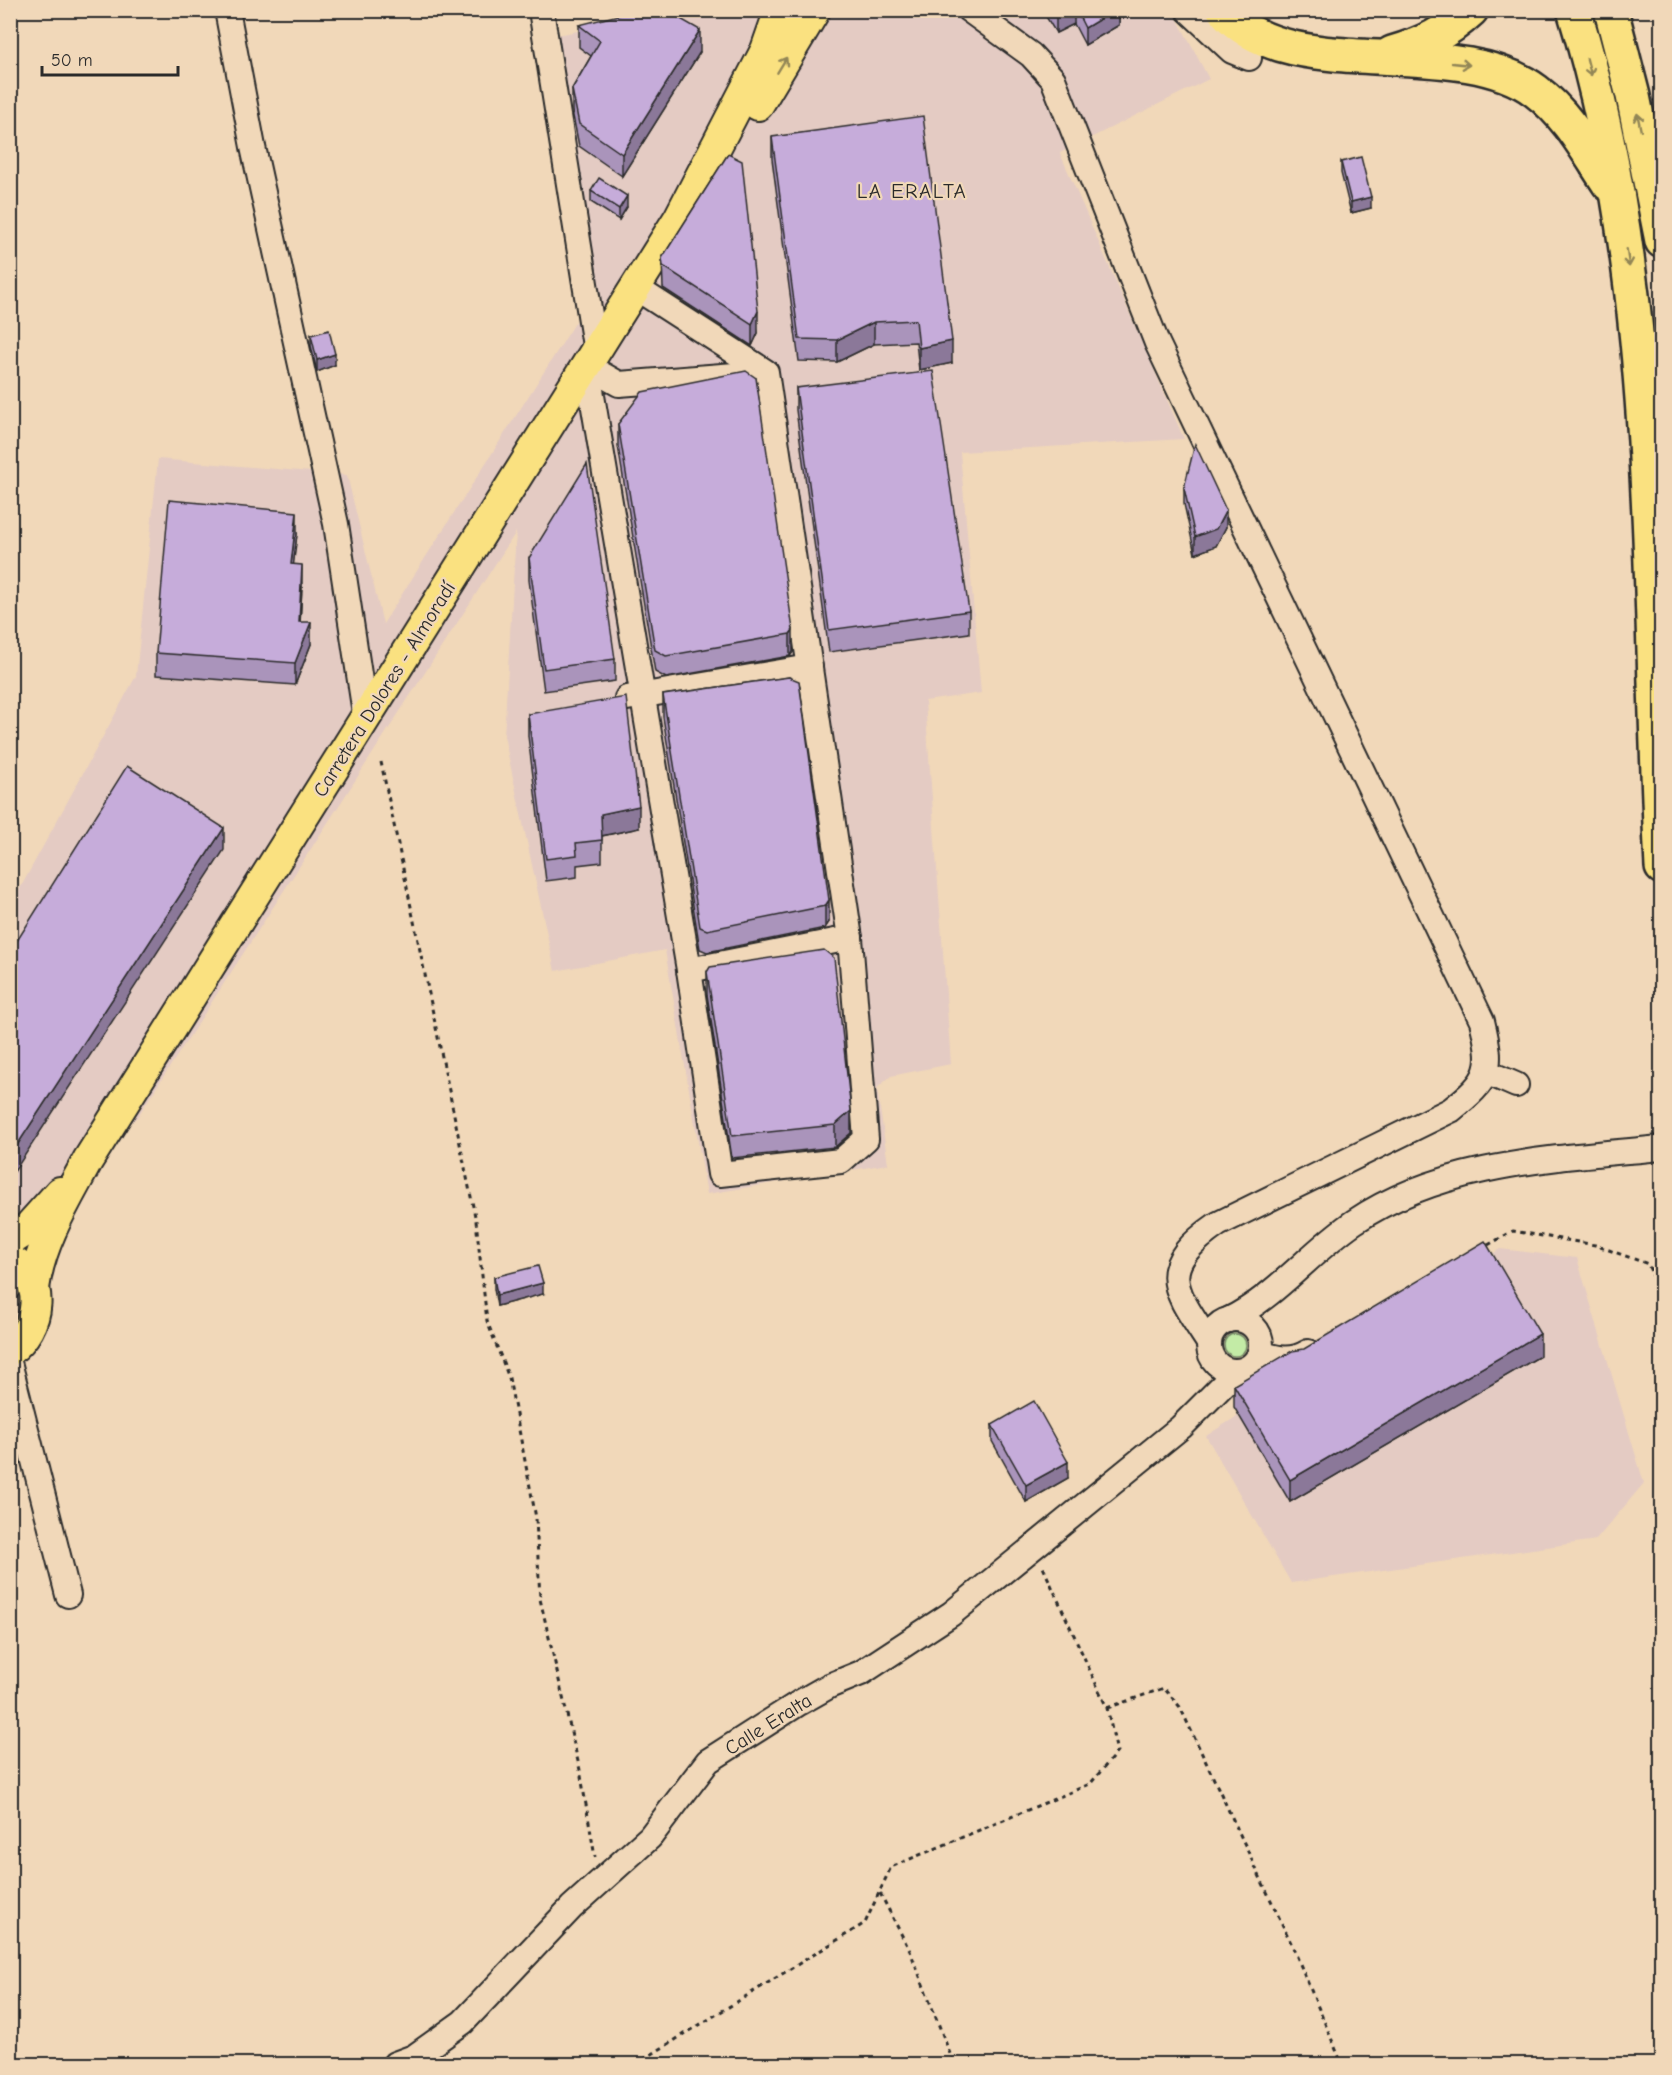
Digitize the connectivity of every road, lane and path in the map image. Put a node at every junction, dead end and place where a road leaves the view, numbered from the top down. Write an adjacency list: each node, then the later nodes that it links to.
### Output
1 (227, 10): 22 (street)
2 (541, 10): 17 (street)
3 (780, 10): 14 (main road, Carretera Dolores - Almoradí)
4 (815, 10): 14 (main road, Carretera Dolores - Almoradí, one-way to 4)
5 (969, 10): 27 (street)
6 (1188, 10): 12 (street)
7 (1224, 10): 11 (highway)
8 (1471, 10): 11 (highway)
9 (1574, 10): 13 (highway, one-way to 13)
10 (1611, 10): 15 (highway, one-way to 10)
11 (1382, 56): 13 (highway, one-way to 13)
12 (1249, 58)
13 (1620, 201): 24 (highway, one-way to 24)
14 (679, 218): 16 (main road, Carretera Dolores - Almoradí)
15 (1662, 241)
16 (636, 288): 17 (main road, Carretera Dolores - Almoradí); 18 (street)
17 (591, 359): 18 (street); 20 (street); 22 (main road, Carretera Dolores - Almoradí)
18 (766, 372): 19 (street)
19 (810, 667): 20 (street); 25 (street)
20 (641, 695): 21 (street); 26 (street)
21 (607, 702)
22 (366, 720): 30 (main road, Carretera Dolores - Almoradí)
23 (381, 762): 49 (path)
24 (1662, 867)
25 (850, 938): 26 (street); 26 (street)
26 (689, 970)
27 (1486, 1072): 28 (street); 37 (street)
28 (1516, 1085)
29 (1662, 1148): 34 (street)
30 (88, 1160): 31 (main road); 35 (main road)
31 (10, 1241)
32 (1488, 1245): 36 (path)
33 (10, 1260): 35 (main road)
34 (1288, 1276): 38 (street); 40 (street)
35 (34, 1288): 42 (main road)
36 (1662, 1300)
37 (1183, 1303): 38 (street); 41 (street)
38 (1226, 1321): 40 (street); 41 (street)
39 (1327, 1341): 40 (street)
40 (1260, 1345): 44 (street)
41 (1210, 1348): 44 (street); 45 (street)
42 (10, 1350)
43 (10, 1366): 47 (street)
44 (1238, 1371): 45 (street)
45 (1181, 1427): 46 (street, Calle Eralta)
46 (1034, 1546): 48 (path); 49 (street, Calle Eralta)
47 (68, 1595)
48 (1107, 1708): 50 (path); 54 (path)
49 (600, 1882): 51 (street, Calle Eralta)
50 (880, 1893): 52 (path); 53 (path)
51 (395, 2064)
52 (636, 2064)
53 (954, 2064)
54 (1342, 2064)

